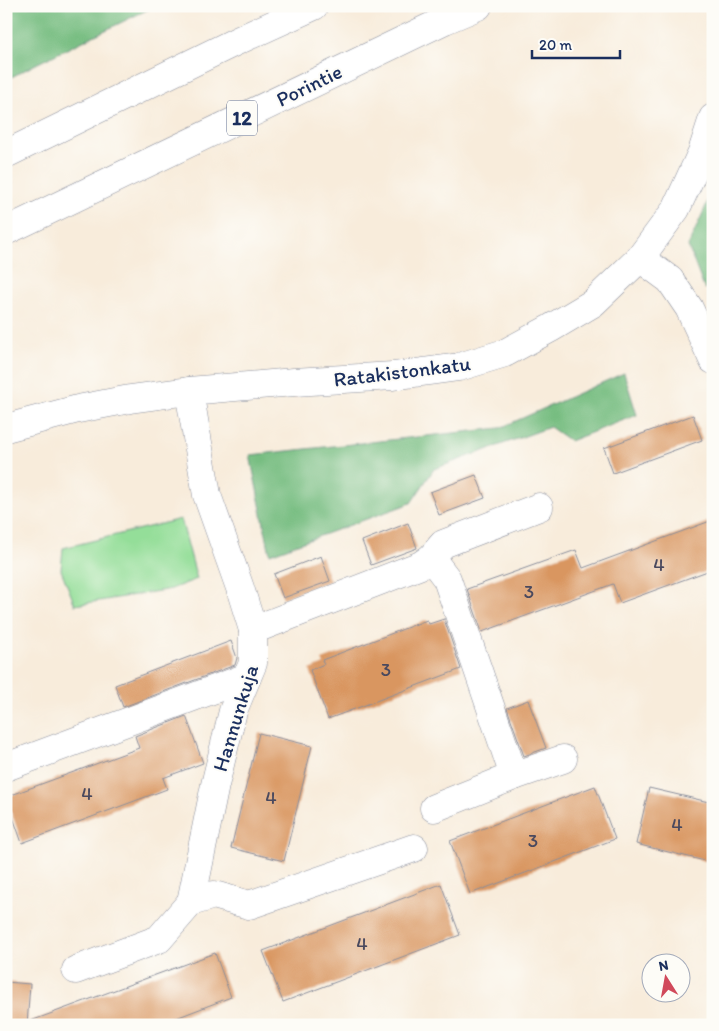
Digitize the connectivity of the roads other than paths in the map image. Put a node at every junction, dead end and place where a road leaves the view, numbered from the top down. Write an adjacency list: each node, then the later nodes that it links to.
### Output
1 (314, 6): 4 (main road)
2 (478, 6): 5 (main road, Porintie / 12)
3 (713, 118): 6 (main road, Ratakistonkatu)
4 (6, 154)
5 (6, 231)
6 (640, 258): 7 (main road); 8 (main road, Ratakistonkatu)
7 (713, 360)
8 (189, 391): 9 (main road, Ratakistonkatu); 12 (main road, Hannunkuja)
9 (6, 428)
10 (539, 507): 11 (main road)
11 (431, 558): 12 (main road); 16 (main road)
12 (253, 630): 13 (main road, Hannunkuja)
13 (247, 678): 15 (main road); 19 (main road, Hannunkuja)
14 (563, 759): 16 (main road)
15 (6, 767)
16 (514, 776): 17 (main road)
17 (434, 808)
18 (414, 848): 19 (main road)
19 (191, 902): 20 (main road)
20 (76, 970)

